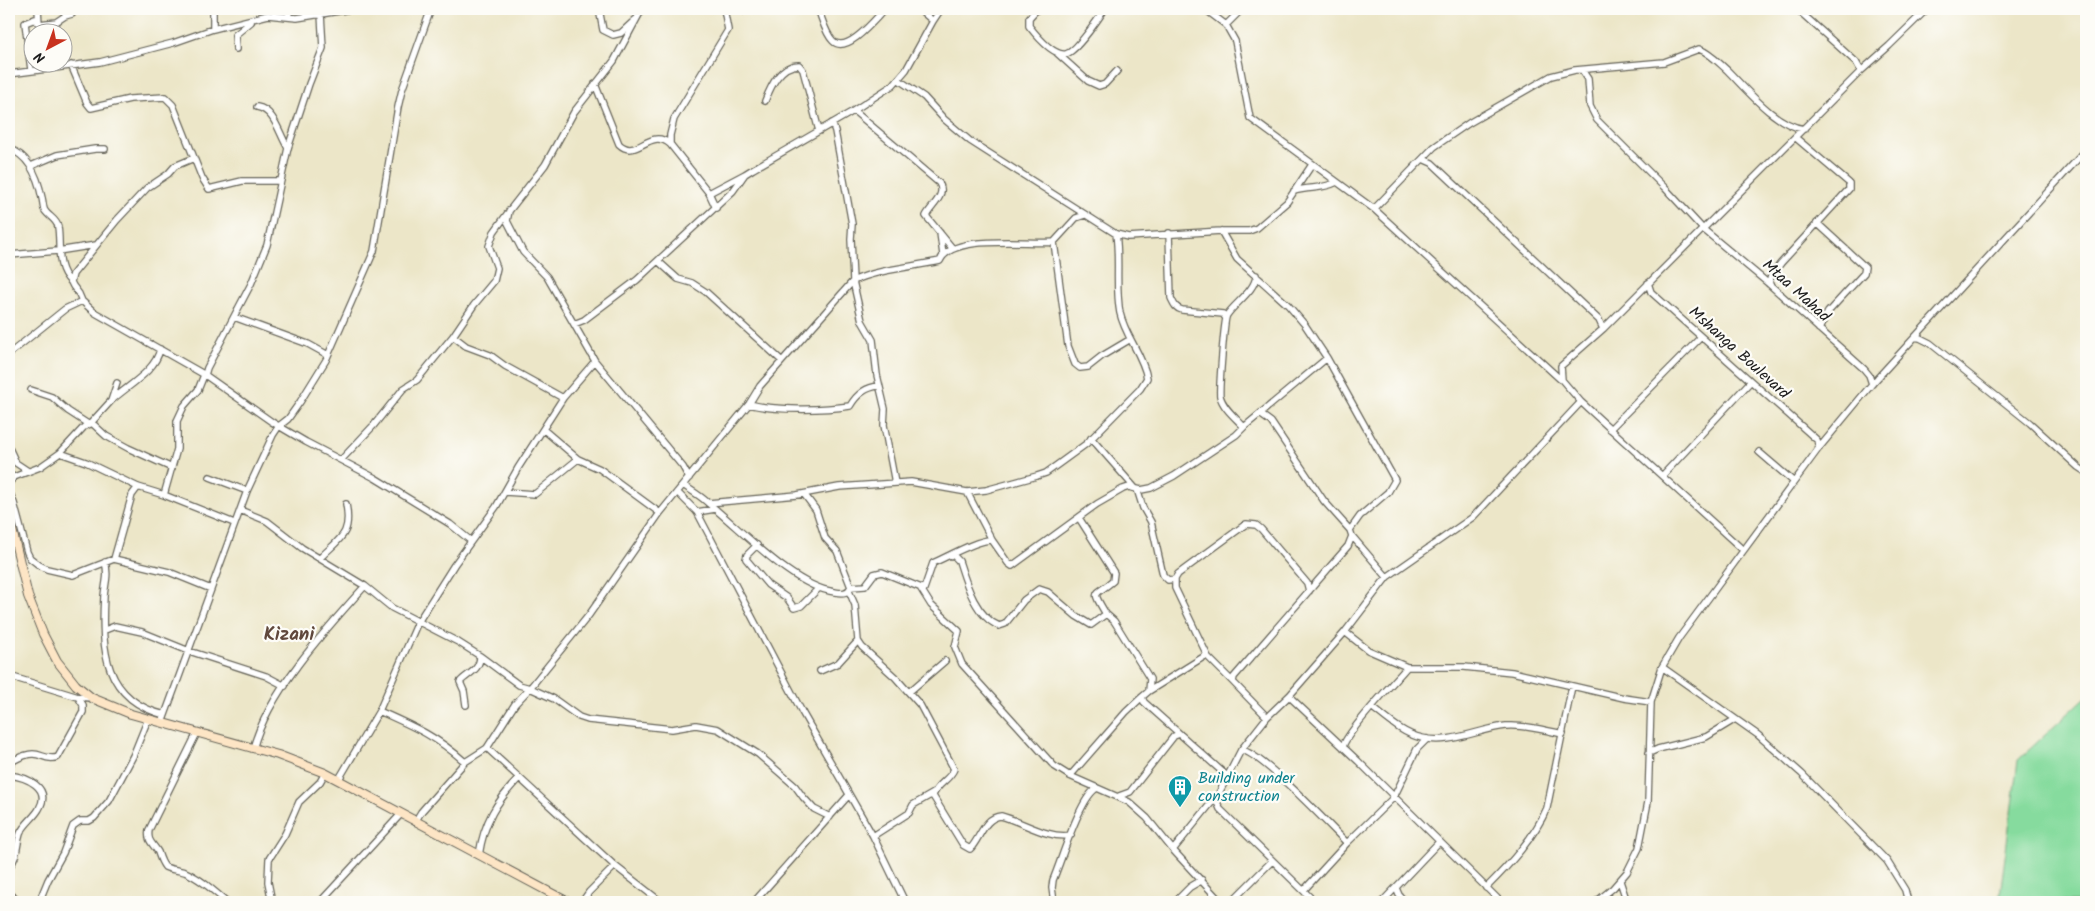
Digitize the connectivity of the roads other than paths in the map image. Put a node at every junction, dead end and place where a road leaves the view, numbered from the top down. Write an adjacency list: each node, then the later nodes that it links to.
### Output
1 (38, 9): 25 (street)
2 (213, 9): 28 (street)
3 (290, 9): 21 (street)
4 (351, 9): 20 (street)
5 (431, 9): 102 (street)
6 (599, 9): 22 (street)
7 (642, 9): 22 (street)
8 (724, 9): 46 (street)
9 (818, 9): 10 (street)
10 (885, 9)
11 (919, 9): 24 (street)
12 (941, 9): 24 (street)
13 (1037, 9): 30 (street)
14 (1105, 9): 30 (street)
15 (1205, 9): 27 (street)
16 (1242, 9): 27 (street)
17 (1796, 9): 32 (street)
18 (1924, 10): 33 (street)
19 (72, 14): 26 (street)
20 (321, 14): 21 (street); 53 (street)
21 (288, 17): 23 (street)
22 (636, 19): 41 (street)
23 (253, 20): 28 (street); 29 (street)
24 (933, 20): 40 (street)
25 (39, 22)
26 (56, 22)
27 (1226, 25): 59 (street)
28 (213, 29): 31 (street)
29 (236, 49)
30 (1058, 52): 36 (street)
31 (72, 64)
32 (1857, 64): 33 (street); 37 (street)
33 (1868, 66): 37 (street)
34 (72, 67): 57 (street)
35 (1582, 70): 47 (street); 58 (street); 71 (street, Mtaa Mahad)
36 (1117, 71)
37 (1861, 71): 48 (street)
38 (22, 72): 39 (street)
39 (9, 74)
40 (899, 80): 44 (street); 69 (street)
41 (596, 84): 50 (street); 68 (street)
42 (765, 101): 49 (street)
43 (257, 107): 53 (street)
44 (854, 111): 45 (street); 73 (street)
45 (832, 123): 49 (street); 84 (street)
46 (671, 126): 50 (street); 52 (street)
47 (1792, 127): 48 (street); 51 (street)
48 (1804, 129): 51 (street)
49 (819, 130): 61 (street)
50 (658, 137): 52 (street)
51 (1795, 138): 70 (street); 71 (street)
52 (670, 144): 64 (street)
53 (288, 148): 62 (street)
54 (9, 149): 60 (street)
55 (105, 150): 60 (street)
56 (2086, 150): 98 (street)
57 (194, 158): 62 (street); 77 (street)
58 (1423, 159): 67 (street); 94 (street)
59 (1314, 165): 63 (street); 65 (street)
60 (31, 166): 79 (street)
61 (745, 174): 64 (street); 66 (street)
62 (280, 181): 91 (street)
63 (1337, 182): 65 (street); 67 (street)
64 (709, 192): 66 (street)
65 (1294, 192): 72 (street)
66 (716, 208): 82 (street)
67 (1374, 209): 107 (street)
68 (507, 214): 93 (street); 96 (street)
69 (1085, 215): 74 (street); 76 (street)
70 (1817, 223): 87 (street); 95 (street)
71 (1703, 229): 86 (street); 87 (street, Mtaa Mahad)
72 (1221, 231): 75 (street); 83 (street)
73 (940, 233): 78 (street); 81 (street)
74 (1116, 234): 75 (street); 99 (street)
75 (1169, 234): 92 (street)
76 (1054, 242): 78 (street); 99 (street)
77 (96, 245): 79 (street); 85 (street)
78 (953, 249): 81 (street)
79 (58, 251): 80 (street); 85 (street)
80 (9, 255)
81 (943, 255): 84 (street)
82 (658, 261): 93 (street); 105 (street)
83 (1256, 275): 92 (street); 103 (street)
84 (853, 281): 105 (street); 115 (street)
85 (71, 282): 90 (street)
86 (1648, 283): 88 (street); 89 (street, Mshanga Boulevard)
87 (1768, 284): 95 (street, Mtaa Mahad)
88 (1640, 292): 89 (street); 94 (street)
89 (1651, 292): 97 (street, Mshanga Boulevard)
90 (82, 301): 100 (street); 101 (street)
91 (234, 317): 102 (street); 109 (street)
92 (1225, 317): 124 (street)
93 (574, 324): 104 (street)
94 (1603, 329): 106 (street)
95 (1819, 330): 110 (street, Mtaa Mahad)
96 (453, 336): 117 (street); 134 (street)
97 (1701, 337): 112 (street, Mshanga Boulevard); 125 (street)
98 (1915, 337): 108 (street); 136 (street)
99 (1129, 340): 127 (street)
100 (160, 349): 109 (street); 118 (street)
101 (9, 354)
102 (328, 355): 123 (street)
103 (1326, 358): 121 (street); 164 (street)
104 (595, 361): 117 (street); 141 (street)
105 (782, 361): 120 (street)
106 (1561, 366): 107 (street); 111 (street)
107 (1548, 367): 111 (street)
108 (1881, 374): 110 (street); 114 (street)
109 (205, 375): 123 (street); 137 (street)
110 (1870, 375): 114 (street)
111 (1562, 380): 119 (street)
112 (1750, 382): 129 (street, Mshanga Boulevard); 139 (street)
113 (117, 383): 118 (street)
114 (1872, 384): 128 (street)
115 (880, 386): 120 (street); 144 (street)
116 (30, 390): 122 (street)
117 (563, 398): 126 (street)
118 (111, 400): 122 (street)
119 (1581, 402): 125 (street); 173 (street)
120 (749, 404): 141 (street)
121 (1260, 414): 124 (street); 164 (street)
122 (89, 424): 133 (street); 137 (street)
123 (279, 426): 134 (street); 149 (street)
124 (1244, 427): 147 (street)
125 (1610, 429): 139 (street)
126 (544, 430): 135 (street); 150 (street)
127 (1091, 438): 147 (street); 152 (street)
128 (1829, 438): 129 (street); 131 (street)
129 (1817, 440): 131 (street, Mshanga Boulevard)
130 (9, 448): 138 (street)
131 (1820, 448): 142 (street)
132 (1759, 452): 142 (street)
133 (60, 453): 138 (street); 146 (street)
134 (342, 459): 166 (street)
135 (578, 459): 150 (street); 160 (street)
136 (2085, 467)
137 (172, 468): 154 (street)
138 (28, 471): 143 (street)
139 (1662, 476): 168 (street)
140 (210, 477): 149 (street)
141 (689, 478): 145 (street)
142 (1794, 482): 168 (street)
143 (9, 483)
144 (895, 483): 152 (street); 153 (street)
145 (684, 485): 151 (street); 155 (street)
146 (135, 487): 154 (street); 171 (street)
147 (1136, 489): 162 (street); 174 (street)
148 (9, 491): 172 (street)
149 (247, 491): 158 (street)
150 (506, 492): 166 (street)
151 (678, 492): 159 (street); 160 (street)
152 (967, 492): 165 (street)
153 (804, 494): 155 (street); 180 (street)
154 (164, 495): 163 (street)
155 (708, 503): 157 (street)
156 (346, 504): 170 (street)
157 (715, 509): 159 (street); 167 (street)
158 (240, 510): 163 (street); 170 (street)
159 (697, 512): 238 (street)
160 (660, 513): 200 (street)
161 (9, 518): 207 (main road)
162 (1079, 518): 165 (street); 183 (street)
163 (234, 523): 178 (street)
164 (1351, 533): 173 (street); 175 (street)
165 (992, 540): 169 (street)
166 (472, 541): 184 (street)
167 (757, 544): 179 (street); 179 (street)
168 (1743, 550): 193 (street)
169 (950, 555): 181 (street); 183 (street)
170 (320, 558): 177 (street)
171 (114, 559): 172 (street); 178 (street)
172 (105, 562): 185 (street)
173 (1387, 576): 186 (street)
174 (1175, 579): 176 (street); 190 (street)
175 (1317, 581): 176 (street); 182 (street)
176 (1307, 583): 182 (street)
177 (365, 586): 184 (street); 197 (street)
178 (211, 589): 188 (street)
179 (818, 589): 180 (street)
180 (850, 589): 181 (street); 187 (street)
181 (921, 589): 229 (street)
182 (1309, 591): 196 (street)
183 (1106, 614): 201 (street)
184 (418, 622): 189 (street); 211 (street)
185 (105, 630): 188 (street); 214 (street)
186 (1345, 632): 192 (street); 203 (street)
187 (858, 641): 194 (street); 202 (street)
188 (189, 651): 197 (street); 214 (street)
189 (480, 656): 198 (street); 209 (street)
190 (1208, 657): 196 (street); 201 (street)
191 (945, 661): 202 (street)
192 (1407, 667): 199 (street); 210 (street)
193 (1662, 667): 208 (street); 215 (street)
194 (820, 671)
195 (9, 676): 205 (street)
196 (1233, 682): 212 (street)
197 (285, 686): 222 (street)
198 (519, 686): 200 (street); 204 (street)
199 (1572, 686): 208 (street); 218 (street)
200 (530, 688): 204 (street); 244 (street)
201 (1149, 691): 206 (street)
202 (910, 692): 237 (street)
203 (1290, 695): 212 (street); 220 (street)
204 (523, 696): 221 (street)
205 (78, 697): 207 (street); 226 (street)
206 (1142, 697): 217 (street); 229 (street)
207 (92, 698): 213 (main road)
208 (1651, 702): 224 (street)
209 (466, 704)
210 (1373, 708): 219 (street); 220 (street)
211 (379, 711): 225 (street); 232 (street)
212 (1267, 717): 223 (street)
213 (148, 719): 214 (main road); 264 (street)
214 (163, 719): 216 (main road)
215 (1734, 720): 224 (street); 283 (street)
216 (197, 733): 222 (main road); 265 (street)
217 (1180, 734): 230 (street); 236 (street)
218 (1563, 734): 219 (street); 258 (street)
219 (1427, 739): 234 (street)
220 (1343, 747): 235 (street)
221 (487, 748): 225 (street); 231 (street)
222 (253, 749): 227 (main road)
223 (1241, 750): 230 (street); 249 (street)
224 (1649, 753): 256 (street)
225 (465, 762): 245 (street)
226 (9, 763)
227 (325, 773): 232 (main road); 266 (street)
228 (9, 775): 254 (street)
229 (1070, 776): 233 (street)
230 (1227, 776): 239 (street)
231 (519, 778): 251 (street); 253 (street)
232 (339, 779): 243 (main road)
233 (1097, 788): 240 (street); 246 (street)
234 (1396, 789): 235 (street); 241 (street)
235 (1388, 791): 241 (street)
236 (1130, 792): 240 (street); 242 (street)
237 (934, 793): 246 (street); 247 (street)
238 (848, 795): 244 (street); 247 (street)
239 (1218, 795): 250 (street); 252 (street)
240 (1119, 796): 242 (street)
241 (1394, 797): 248 (street); 249 (street)
242 (1129, 802): 250 (street)
243 (401, 814): 245 (main road); 267 (street)
244 (830, 817): 271 (street)
245 (415, 822): 251 (main road)
246 (1071, 835): 273 (street)
247 (873, 836): 272 (street)
248 (1439, 842): 257 (street); 258 (street)
249 (1347, 843): 259 (street)
250 (1173, 850): 255 (street)
251 (479, 855): 268 (main road)
252 (1272, 861): 259 (street); 276 (street)
253 (615, 866): 269 (street); 270 (street)
254 (9, 867)
255 (1202, 880): 274 (street); 275 (street)
256 (1620, 881): 281 (street); 282 (street)
257 (1396, 888): 260 (street); 262 (street)
258 (1486, 888): 280 (street)
259 (1304, 890): 277 (street)
260 (1390, 893): 262 (street); 278 (street)
261 (9, 894): 263 (street)
262 (1399, 896): 279 (street)
263 (20, 902)
264 (39, 902)
265 (227, 902)
266 (272, 902)
267 (320, 902)
268 (568, 902)
269 (582, 902)
270 (661, 902)
271 (754, 902)
272 (905, 902)
273 (1054, 902)
274 (1175, 902)
275 (1221, 902)
276 (1231, 902)
277 (1314, 902)
278 (1382, 902)
279 (1406, 902)
280 (1501, 902)
281 (1596, 902)
282 (1627, 902)
283 (1908, 902)

